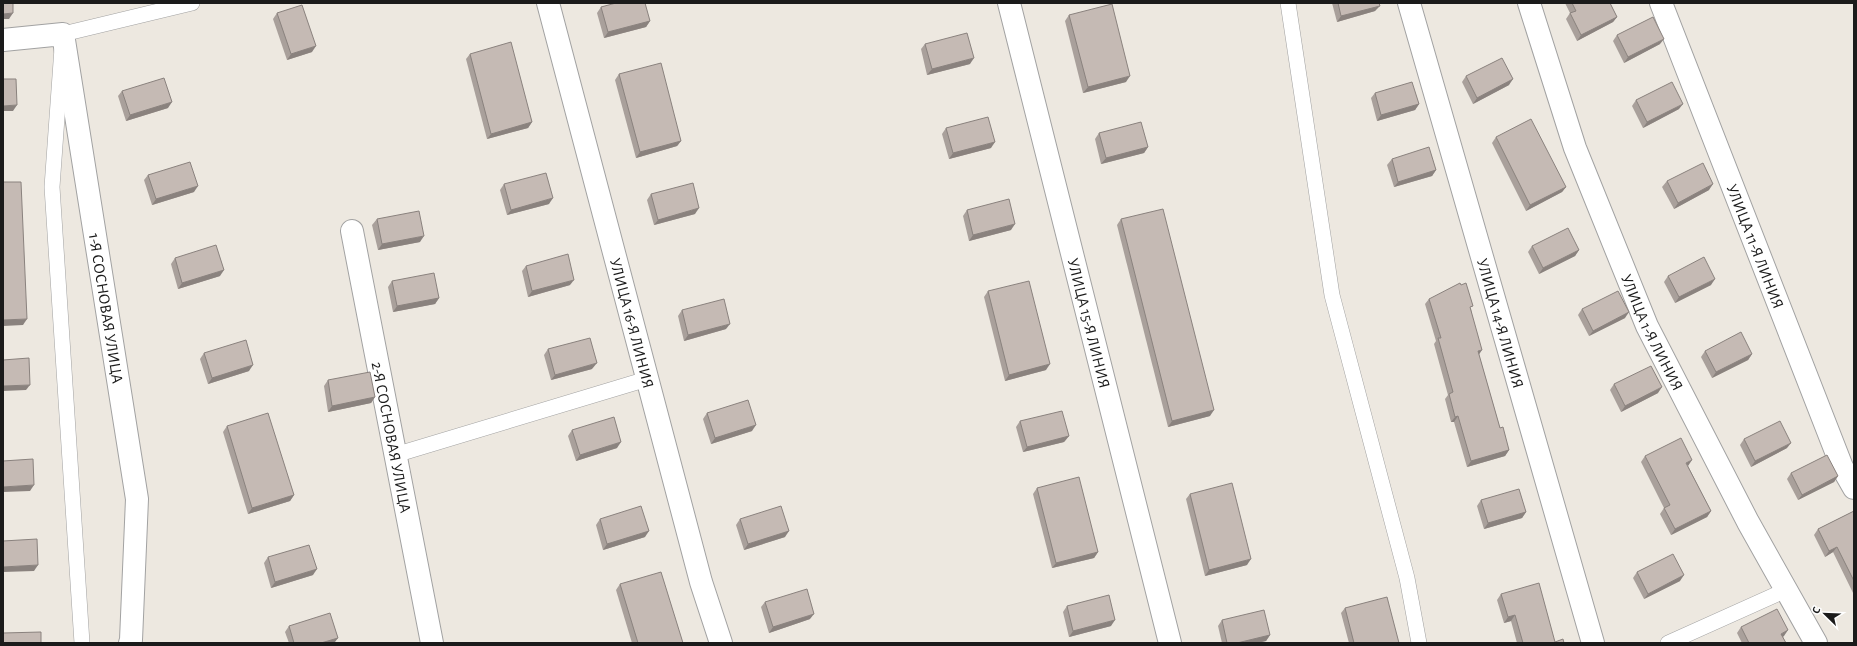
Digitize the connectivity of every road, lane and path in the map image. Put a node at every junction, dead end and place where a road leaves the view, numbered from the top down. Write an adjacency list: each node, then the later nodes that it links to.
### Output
1 (192, 3): 8 (lane)
2 (548, 3): 11 (street, УЛИЦА 16-Я ЛИНИЯ)
3 (1009, 3): 19 (street, УЛИЦА 15-Я ЛИНИЯ)
4 (1288, 3): 20 (lane)
5 (1409, 3): 21 (street, УЛИЦА 14-Я ЛИНИЯ)
6 (1528, 3): 14 (street, УЛИЦА 1-Я ЛИНИЯ)
7 (1661, 3): 13 (street, УЛИЦА 11-Я ЛИНИЯ)
8 (63, 34): 9 (street); 15 (lane); 16 (street, 1-Я СОСНОВАЯ УЛИЦА)
9 (3, 40)
10 (352, 232): 12 (street, 2-Я СОСНОВАЯ УЛИЦА)
11 (647, 379): 12 (lane); 18 (street, УЛИЦА 16-Я ЛИНИЯ)
12 (395, 455): 17 (street, 2-Я СОСНОВАЯ УЛИЦА)
13 (1854, 488)
14 (1786, 590): 22 (lane); 23 (street, УЛИЦА 1-Я ЛИНИЯ)
15 (82, 643)
16 (130, 643)
17 (432, 643)
18 (721, 643)
19 (1170, 643)
20 (1419, 643)
21 (1593, 643)
22 (1668, 643)
23 (1816, 643)

